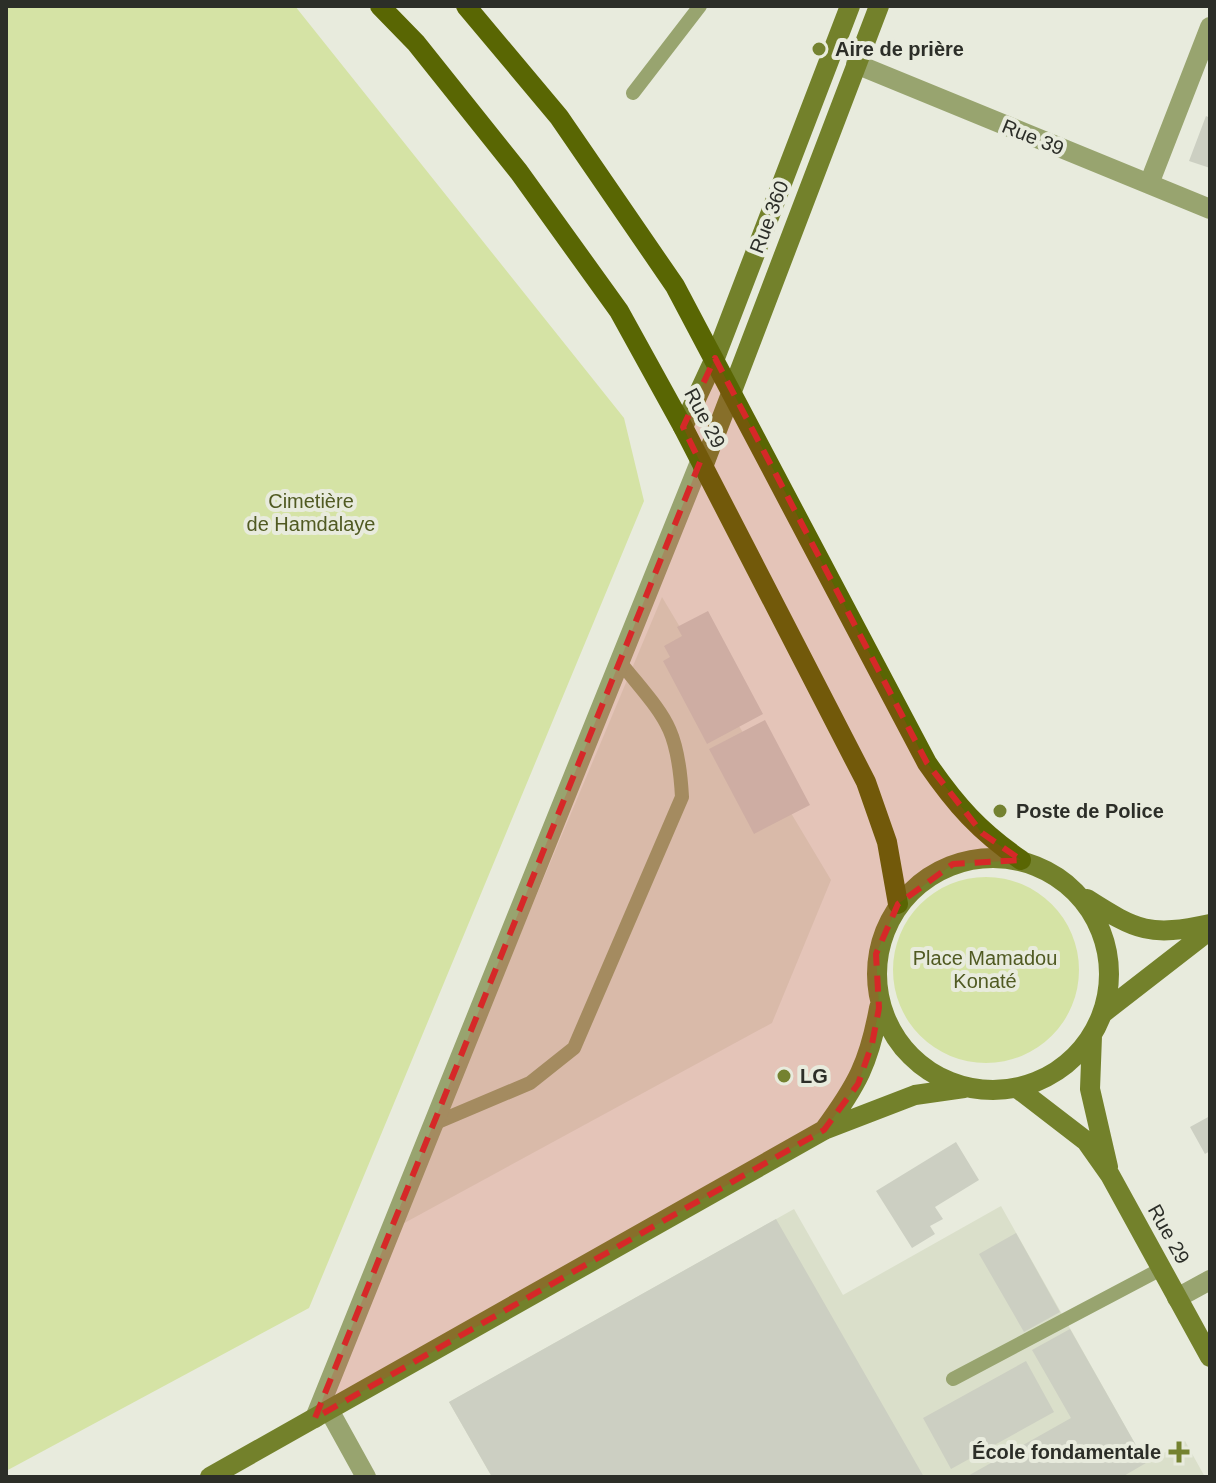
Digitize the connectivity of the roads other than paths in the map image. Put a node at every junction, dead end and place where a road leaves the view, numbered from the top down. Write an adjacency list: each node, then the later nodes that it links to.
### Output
1 (380, 6): 13 (main road, Rue 29)
2 (466, 6): 11 (main road)
3 (700, 6): 8 (lane)
4 (850, 6): 11 (main road, Rue 360)
5 (879, 6): 7 (main road)
6 (1210, 27): 9 (street)
7 (856, 64): 9 (street, Rue 39); 12 (main road)
8 (633, 93)
9 (1149, 184): 10 (street, Rue 39)
10 (1210, 209)
11 (715, 358): 12 (main road); 13 (main road, Rue 360)
12 (729, 394): 14 (main road); 16 (main road)
13 (683, 427): 14 (main road, Rue 29)
14 (702, 464): 15 (street); 18 (main road, Rue 29)
15 (620, 662): 25 (street); 25 (lane)
16 (1021, 860): 17 (main road); 18 (main road)
17 (1078, 893): 19 (main road); 21 (main road)
18 (898, 904): 20 (main road)
19 (1210, 927): 21 (main road)
20 (879, 1008): 23 (main road); 26 (main road)
21 (1103, 1013): 22 (main road)
22 (1092, 1036): 24 (main road); 27 (main road, Rue 29)
23 (964, 1088): 24 (main road); 26 (main road)
24 (1017, 1088): 27 (main road, Rue 29)
25 (433, 1124): 33 (street)
26 (824, 1130): 33 (main road)
27 (1110, 1175): 28 (main road, Rue 29)
28 (1161, 1269): 30 (main road, Rue 29); 32 (lane)
29 (1210, 1280): 30 (street)
30 (1177, 1298): 31 (main road, Rue 29)
31 (1210, 1357)
32 (953, 1379)
33 (322, 1414): 34 (main road); 35 (street)
34 (210, 1477)
35 (366, 1477)

